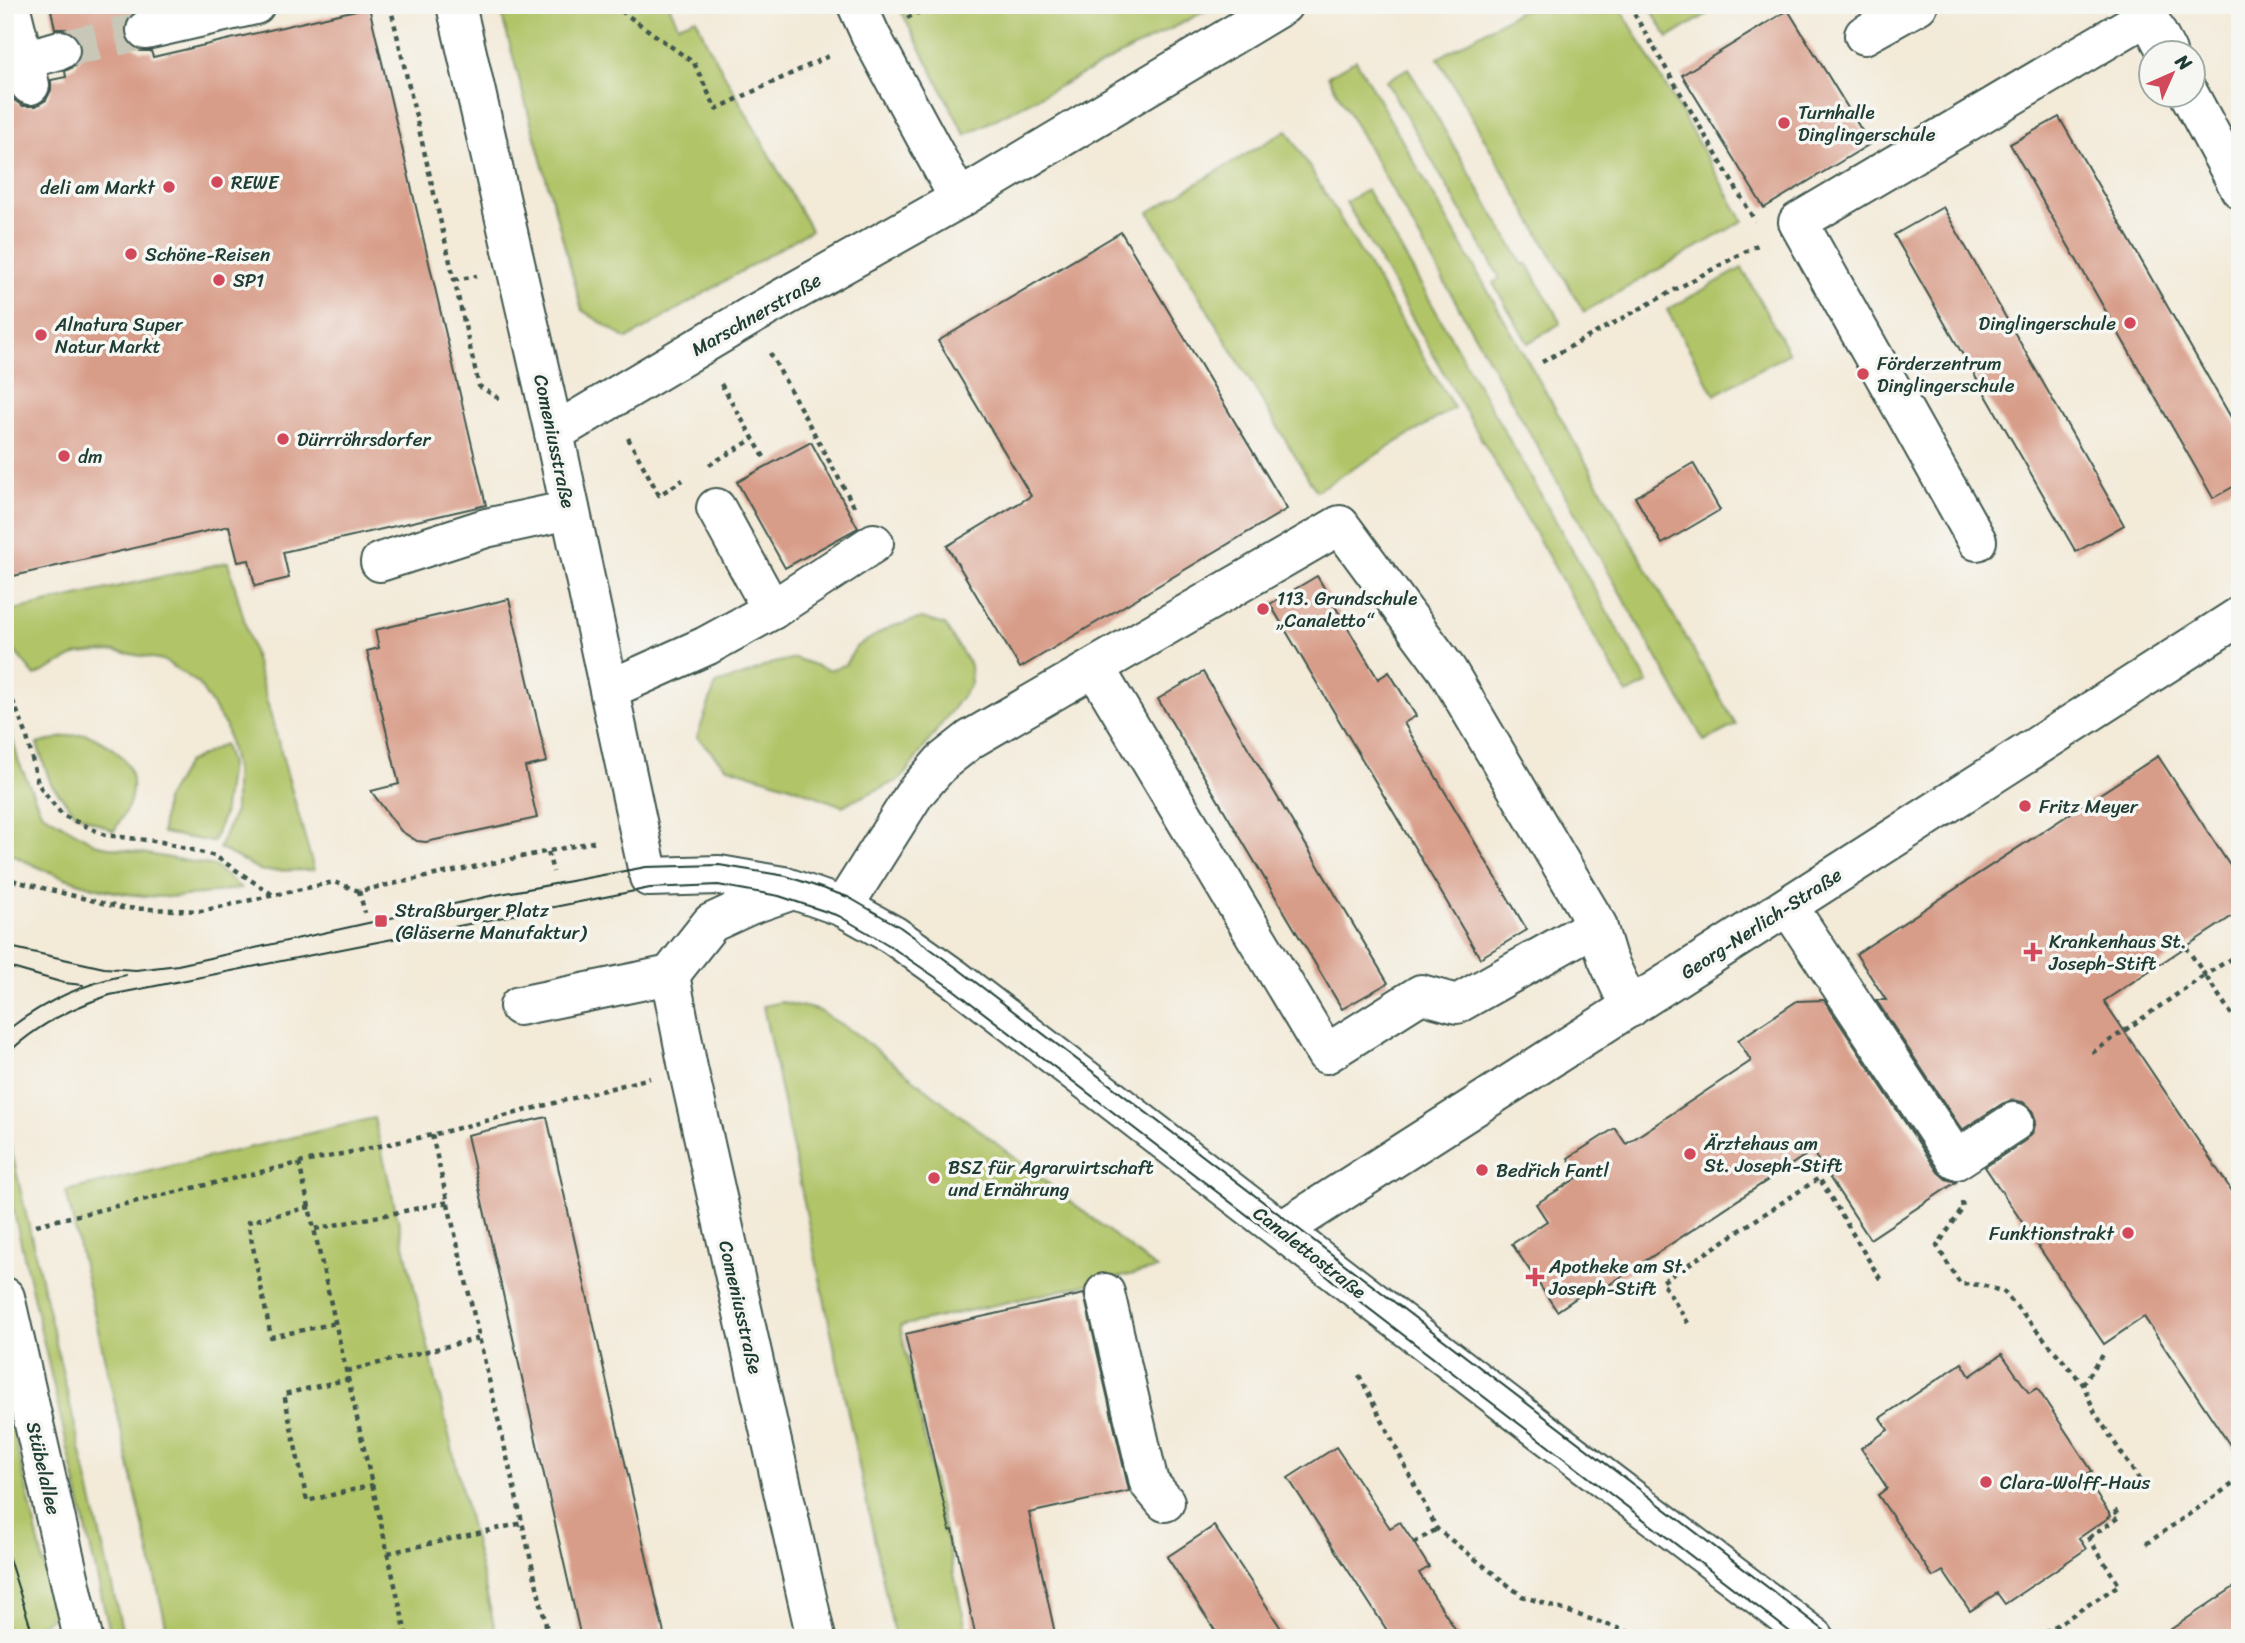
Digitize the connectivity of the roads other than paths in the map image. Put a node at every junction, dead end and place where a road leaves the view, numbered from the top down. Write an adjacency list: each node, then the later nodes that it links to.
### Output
1 (10, 5): 11 (street)
2 (255, 5): 8 (street)
3 (456, 5): 15 (street, Comeniusstraße)
4 (1283, 5): 14 (street, Marschnerstraße)
5 (1918, 5): 9 (street)
6 (2144, 10): 10 (street); 18 (street)
7 (864, 20): 14 (street)
8 (146, 30)
9 (1864, 35)
10 (2159, 38)
11 (60, 50)
12 (2197, 108): 13 (street)
13 (2240, 189)
14 (959, 199): 15 (street, Marschnerstraße)
15 (554, 432): 17 (street, Comeniusstraße)
16 (716, 508): 21 (street)
17 (570, 510): 20 (street); 24 (street, Comeniusstraße)
18 (1977, 541)
19 (874, 543): 21 (street)
20 (380, 562)
21 (772, 610): 24 (street)
22 (2240, 616): 27 (street, Georg-Nerlich-Straße)
23 (1095, 668): 28 (street); 29 (street); 29 (street)
24 (610, 688): 25 (street, Comeniusstraße)
25 (649, 877): 26 (street, Canalettostraße)
26 (793, 890): 28 (street, Canalettostraße); 30 (street)
27 (1788, 906): 32 (street, Georg-Nerlich-Straße); 33 (street)
28 (844, 907): 34 (street, Canalettostraße)
29 (1597, 925): 32 (street)
30 (670, 975): 31 (street); 39 (street, Comeniusstraße)
31 (519, 1006)
32 (1630, 1007): 34 (street, Georg-Nerlich-Straße)
33 (2014, 1122)
34 (1282, 1230): 40 (street, Canalettostraße)
35 (1105, 1293): 37 (street)
36 (5, 1297): 38 (street, Stübelallee)
37 (1165, 1502)
38 (83, 1638)
39 (816, 1638)
40 (1815, 1638)

